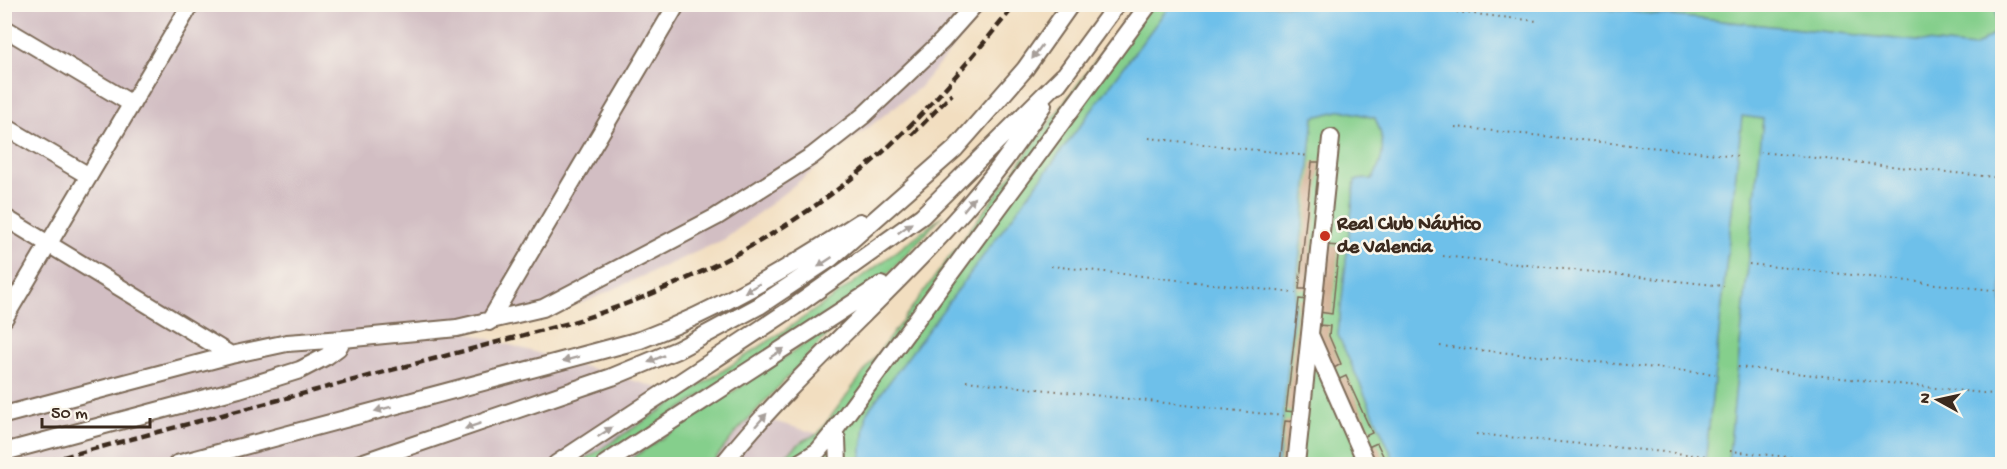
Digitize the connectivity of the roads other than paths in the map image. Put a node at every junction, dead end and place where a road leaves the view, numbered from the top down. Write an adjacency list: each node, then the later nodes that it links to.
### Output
1 (191, 4): 9 (street)
2 (677, 4): 18 (street)
3 (975, 4): 18 (street)
4 (1071, 4): 13 (street, one-way to 13)
5 (1117, 4): 8 (street)
6 (1149, 4): 25 (street)
7 (4, 28): 9 (street)
8 (1063, 76): 16 (street, one-way to 8); 29 (street, one-way to 8)
9 (132, 104): 12 (street)
10 (4, 126): 12 (street)
11 (1331, 138): 19 (street)
12 (89, 177): 15 (street)
13 (908, 190): 27 (street, one-way to 27); 28 (street, one-way to 28)
14 (4, 217): 15 (street)
15 (49, 243): 17 (street); 21 (street)
16 (909, 267): 30 (street, one-way to 16); 31 (street, one-way to 16)
17 (4, 319)
18 (489, 322): 20 (street)
19 (1310, 336): 22 (street); 23 (street)
20 (340, 343): 21 (street); 26 (street)
21 (231, 356): 24 (street)
22 (1336, 395): 23 (street); 35 (street)
23 (1304, 396): 34 (street)
24 (4, 415)
25 (832, 434): 32 (street); 33 (street)
26 (4, 452)
27 (177, 465)
28 (358, 465)
29 (556, 465)
30 (605, 465)
31 (723, 465)
32 (797, 465)
33 (838, 465)
34 (1296, 465)
35 (1367, 465)

